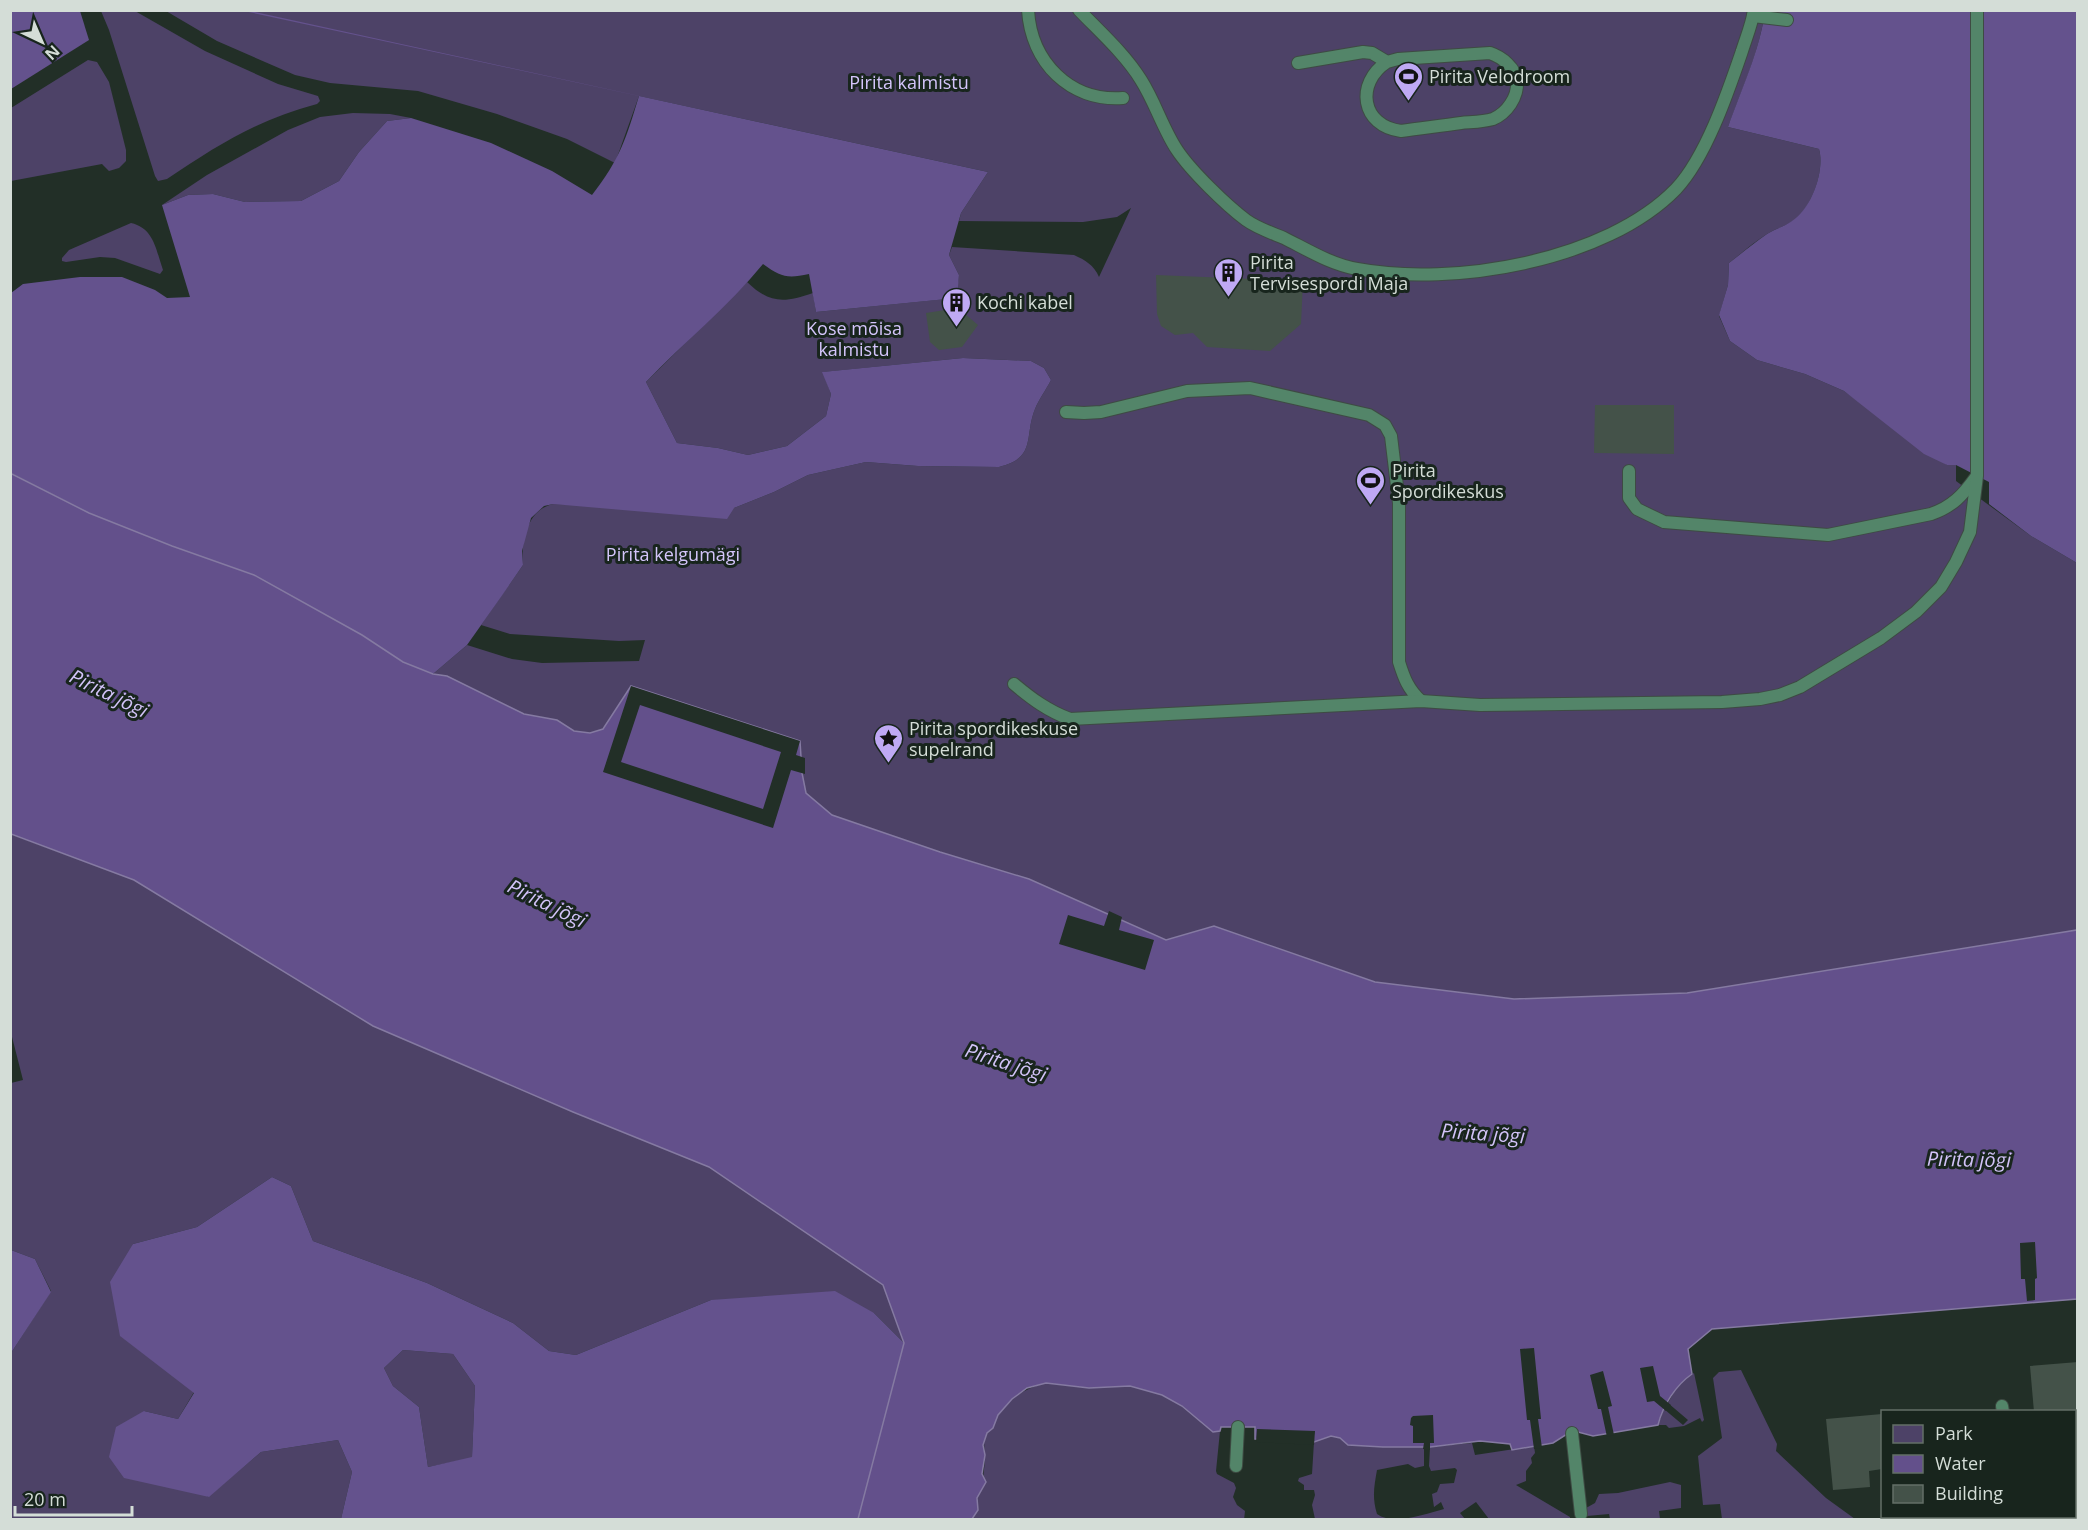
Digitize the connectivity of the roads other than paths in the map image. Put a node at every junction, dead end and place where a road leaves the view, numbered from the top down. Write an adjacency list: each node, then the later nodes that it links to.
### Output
1 (1028, 10): 8 (lane)
2 (1079, 10): 4 (lane)
3 (1977, 10): 11 (lane)
4 (1754, 13): 5 (lane)
5 (1787, 20)
6 (1387, 62): 6 (lane); 7 (lane)
7 (1298, 63)
8 (1123, 98)
9 (1066, 412): 13 (lane)
10 (1629, 471): 11 (lane)
11 (1977, 476): 13 (lane)
12 (1014, 684): 13 (lane)
13 (1421, 701)
14 (1238, 1427): 16 (lane)
15 (1572, 1433): 17 (lane)
16 (1236, 1466)
17 (1581, 1514)

